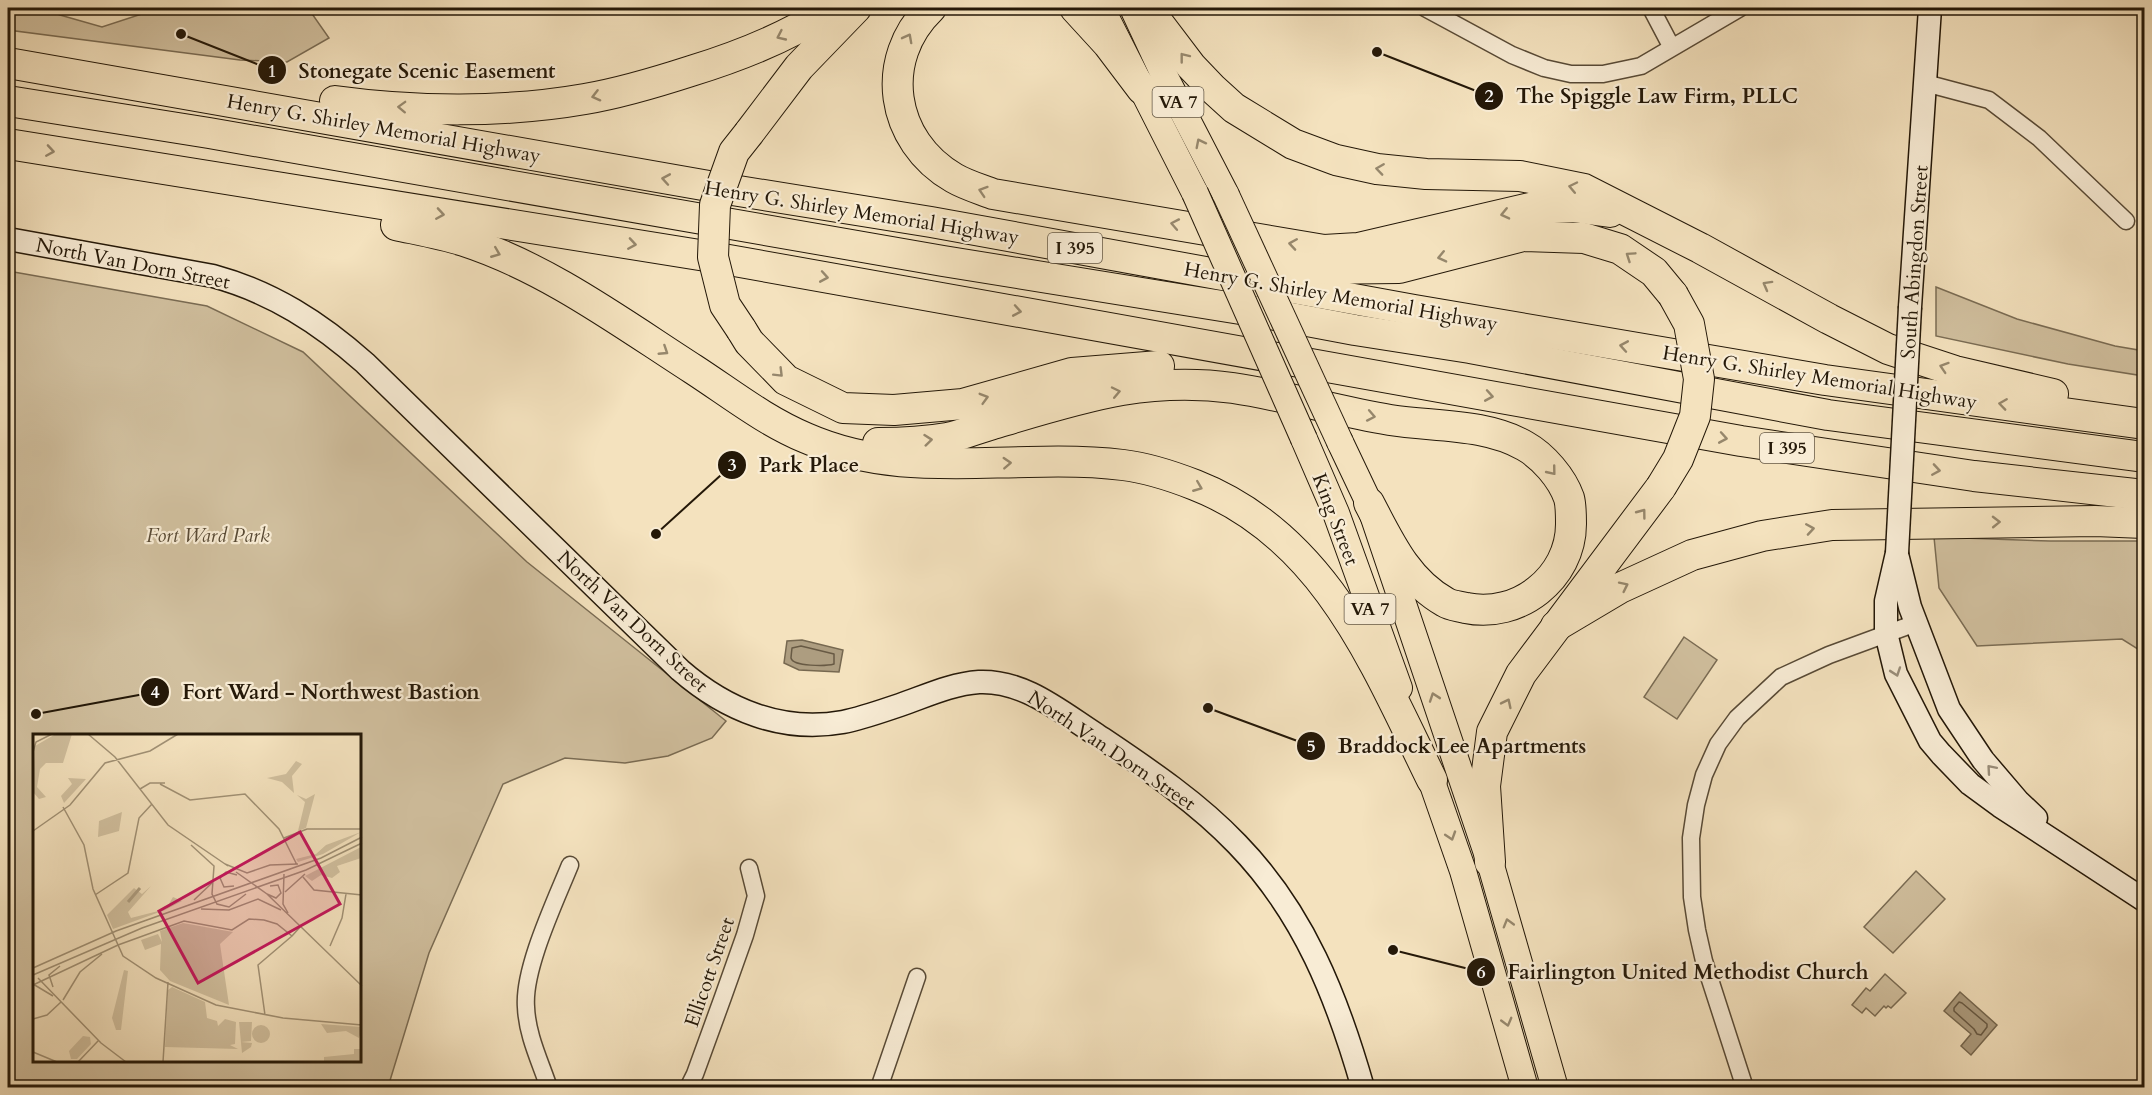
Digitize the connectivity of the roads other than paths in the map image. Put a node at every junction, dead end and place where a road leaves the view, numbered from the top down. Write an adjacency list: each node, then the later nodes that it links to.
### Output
1 (832, 8): 13 (highway, one-way to 13)
2 (856, 8): 23 (highway, one-way to 23, bridge)
3 (932, 8): 19 (highway, one-way to 3)
4 (1075, 8): 15 (highway)
5 (1101, 8): 15 (main road, King Street / VA 7)
6 (1133, 8): 29 (main road, King Street / VA 7, one-way to 6, bridge)
7 (1147, 8): 19 (highway, one-way to 7)
8 (1425, 8): 12 (street)
9 (1651, 8): 12 (street)
10 (1740, 8): 12 (street)
11 (1930, 8): 14 (main road, South Abingdon Street)
12 (1671, 46)
13 (8, 61): 21 (highway, Henry G. Shirley Memorial Highway / I 395, one-way to 13)
14 (1925, 83): 20 (street); 31 (main road, South Abingdon Street, bridge)
15 (1142, 89): 37 (main road, King Street / VA 7, bridge)
16 (8, 101): 27 (highway)
17 (8, 144): 18 (highway, I 395, one-way to 18)
18 (92, 157): 23 (highway, I 395, one-way to 23); 25 (highway, one-way to 25)
19 (1645, 220): 24 (highway, one-way to 19)
20 (2126, 221)
21 (932, 222): 26 (highway, Henry G. Shirley Memorial Highway / I 395, one-way to 21); 33 (highway, one-way to 21, bridge)
22 (8, 239): 47 (main road, North Van Dorn Street)
23 (1432, 386): 28 (highway, I 395, one-way to 28)
24 (2145, 409)
25 (768, 418): 29 (highway, one-way to 29); 37 (highway, one-way to 37)
26 (2145, 424)
27 (2145, 457)
28 (2145, 495)
29 (1369, 503): 39 (main road, King Street / VA 7, one-way to 29)
30 (2145, 523): 33 (highway, one-way to 30)
31 (1897, 553): 32 (main road); 34 (main road)
32 (1916, 623): 34 (street); 35 (main road)
33 (1556, 626): 39 (highway, one-way to 33)
34 (1886, 633): 36 (main road, one-way to 36); 50 (street)
35 (1949, 709): 36 (main road); 38 (main road, one-way to 35)
36 (1930, 741): 38 (main road)
37 (1432, 780): 48 (main road, King Street / VA 7, one-way to 48)
38 (2015, 808): 42 (main road)
39 (1490, 862): 49 (main road, King Street / VA 7, one-way to 39)
40 (570, 866): 44 (street)
41 (749, 868): 45 (street, Ellicott Street)
42 (2145, 900)
43 (917, 977): 46 (street)
44 (549, 1088)
45 (688, 1088)
46 (879, 1088)
47 (1363, 1088)
48 (1526, 1088)
49 (1555, 1088)
50 (1745, 1088)

